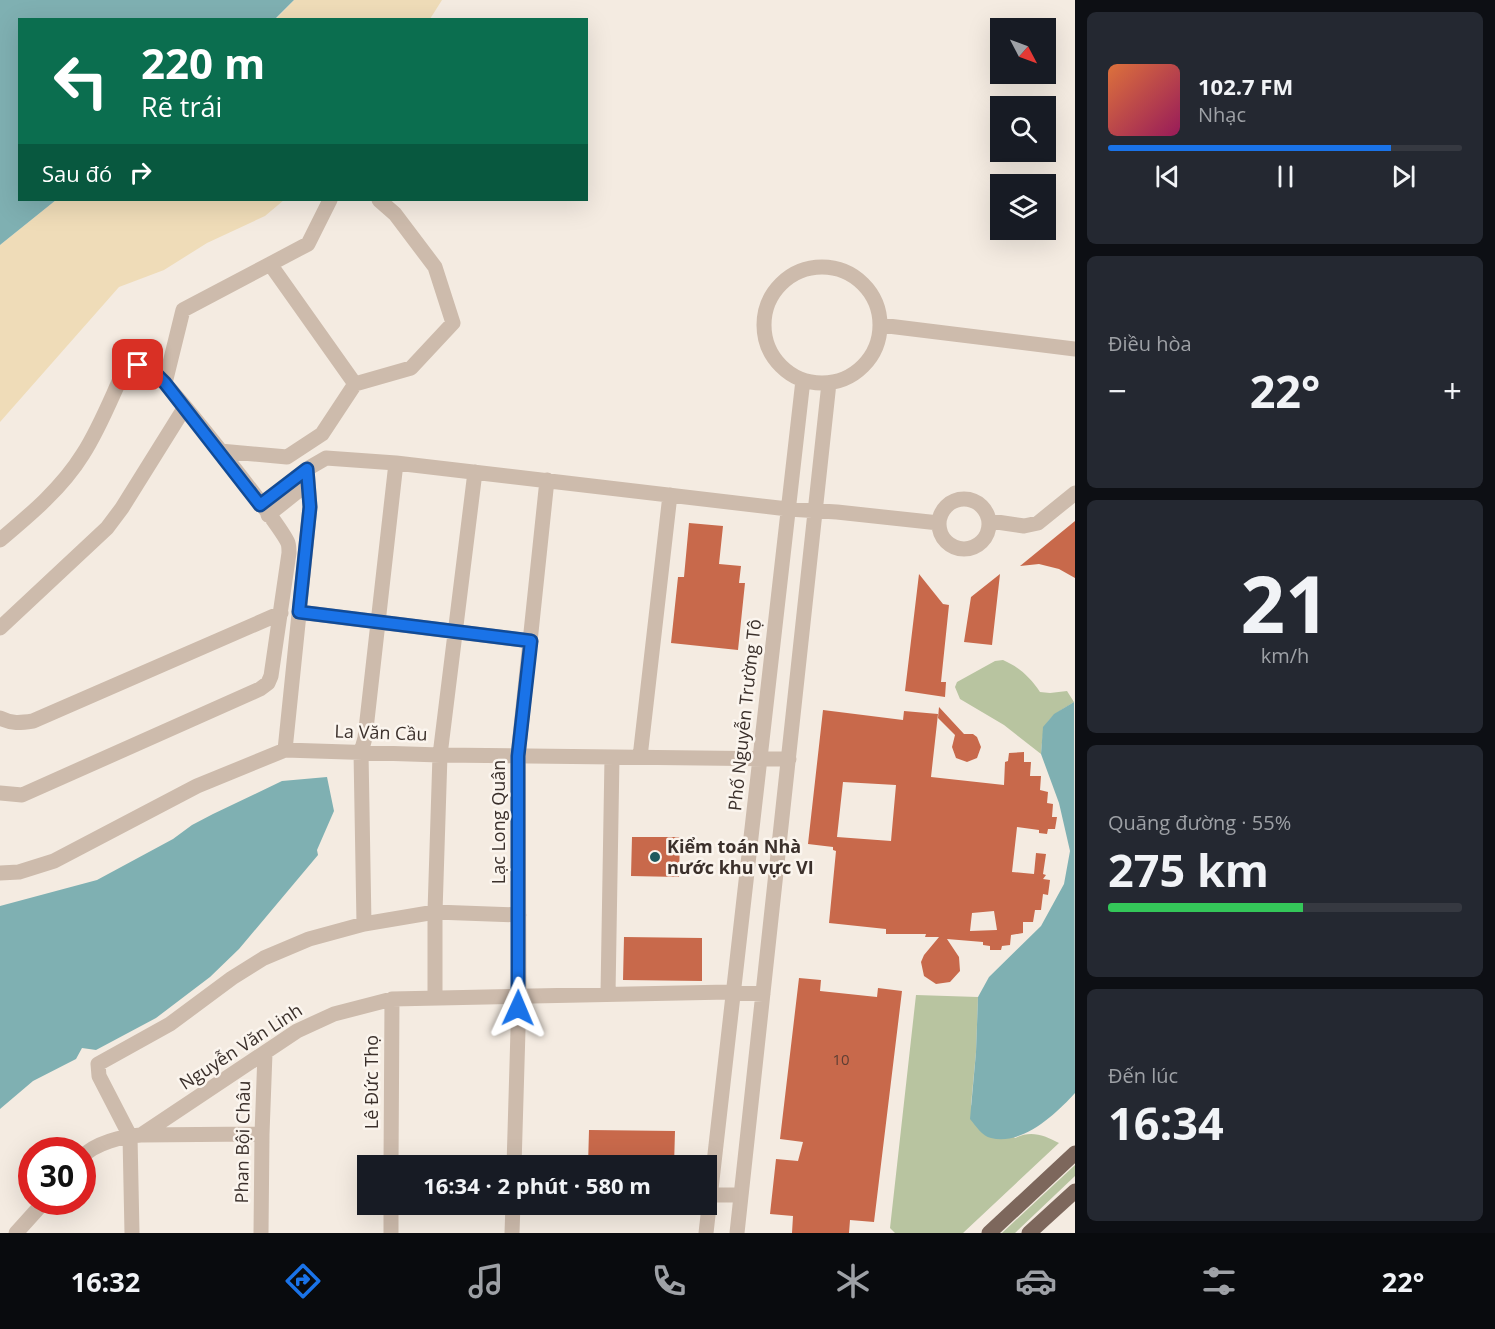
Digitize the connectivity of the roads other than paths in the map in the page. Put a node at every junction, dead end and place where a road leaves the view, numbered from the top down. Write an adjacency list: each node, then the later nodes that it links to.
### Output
1 (330, 201): 3 (street)
2 (380, 201): 9 (street)
3 (270, 264): 7 (street); 9 (street)
4 (880, 325): 5 (street); 6 (street); 8 (street)
5 (1075, 349)
6 (802, 380): 8 (street); 18 (street, Phố Nguyễn Trường Tộ)
7 (165, 383): 10 (street); 23 (street)
8 (829, 383): 20 (street)
9 (355, 384): 11 (street)
10 (186, 407): 11 (street); 27 (street)
11 (220, 451): 19 (street)
12 (396, 463): 13 (street); 14 (street); 26 (street)
13 (475, 472): 15 (street); 28 (street)
14 (307, 477): 19 (street); 24 (street)
15 (547, 480): 17 (street); 29 (street, Lạc Long Quân)
16 (1075, 493): 21 (street)
17 (670, 495): 18 (street); 36 (street)
18 (788, 509): 20 (street); 37 (street, Phố Nguyễn Trường Tộ)
19 (264, 510): 25 (street)
20 (816, 510): 22 (street); 38 (street)
21 (990, 521): 22 (street); 22 (street)
22 (939, 523)
23 (0, 540)
24 (299, 612): 26 (street); 31 (street)
25 (281, 613): 30 (street); 39 (street)
26 (378, 622): 28 (street); 32 (street)
27 (0, 628)
28 (455, 632): 29 (street); 33 (street)
29 (531, 641): 34 (street, Lạc Long Quân)
30 (0, 717)
31 (285, 750): 32 (street, La Văn Cầu); 40 (street, La Văn Cầu)
32 (361, 753): 33 (street, La Văn Cầu); 43 (street)
33 (440, 755): 34 (street, La Văn Cầu); 41 (street)
34 (518, 756): 35 (street, La Văn Cầu); 42 (street, Lạc Long Quân)
35 (612, 757): 36 (street, La Văn Cầu); 45 (street)
36 (640, 757): 37 (street, La Văn Cầu)
37 (760, 758): 38 (street, La Văn Cầu); 44 (street, Phố Nguyễn Trường Tộ)
38 (789, 759): 46 (street)
39 (0, 793)
40 (0, 873)
41 (435, 912): 42 (street); 43 (street); 48 (street)
42 (519, 915): 47 (street, Lạc Long Quân)
43 (364, 924): 52 (street)
44 (733, 992): 45 (street, Nguyễn Văn Linh); 46 (street, Nguyễn Văn Linh); 57 (street, Phố Nguyễn Trường Tộ)
45 (608, 994): 47 (street, Nguyễn Văn Linh)
46 (763, 994): 60 (street)
47 (519, 996): 48 (street, Nguyễn Văn Linh); 56 (street, Lạc Long Quân)
48 (435, 998): 49 (street, Nguyễn Văn Linh)
49 (392, 999): 50 (street, Nguyễn Văn Linh); 55 (street, Lê Đức Thọ)
50 (265, 1053): 51 (street, Phan Bội Châu); 52 (street, Nguyễn Văn Linh)
51 (262, 1134): 52 (street, Nguyễn Văn Linh); 67 (street, Phan Bội Châu)
52 (136, 1136): 53 (street, Nguyễn Văn Linh); 66 (street)
53 (96, 1147)
54 (1075, 1153): 72 (main road)
55 (391, 1155)
56 (514, 1155)
57 (713, 1155)
58 (1075, 1191): 73 (main road)
59 (717, 1195): 60 (street)
60 (741, 1195): 71 (street)
61 (32, 1215): 65 (street)
62 (391, 1215): 68 (street)
63 (513, 1215): 69 (street)
64 (707, 1215): 70 (street, Phố Nguyễn Trường Tộ)
65 (16, 1233)
66 (132, 1233)
67 (261, 1233)
68 (391, 1233)
69 (512, 1233)
70 (706, 1233)
71 (737, 1233)
72 (989, 1233)
73 (1029, 1233)

